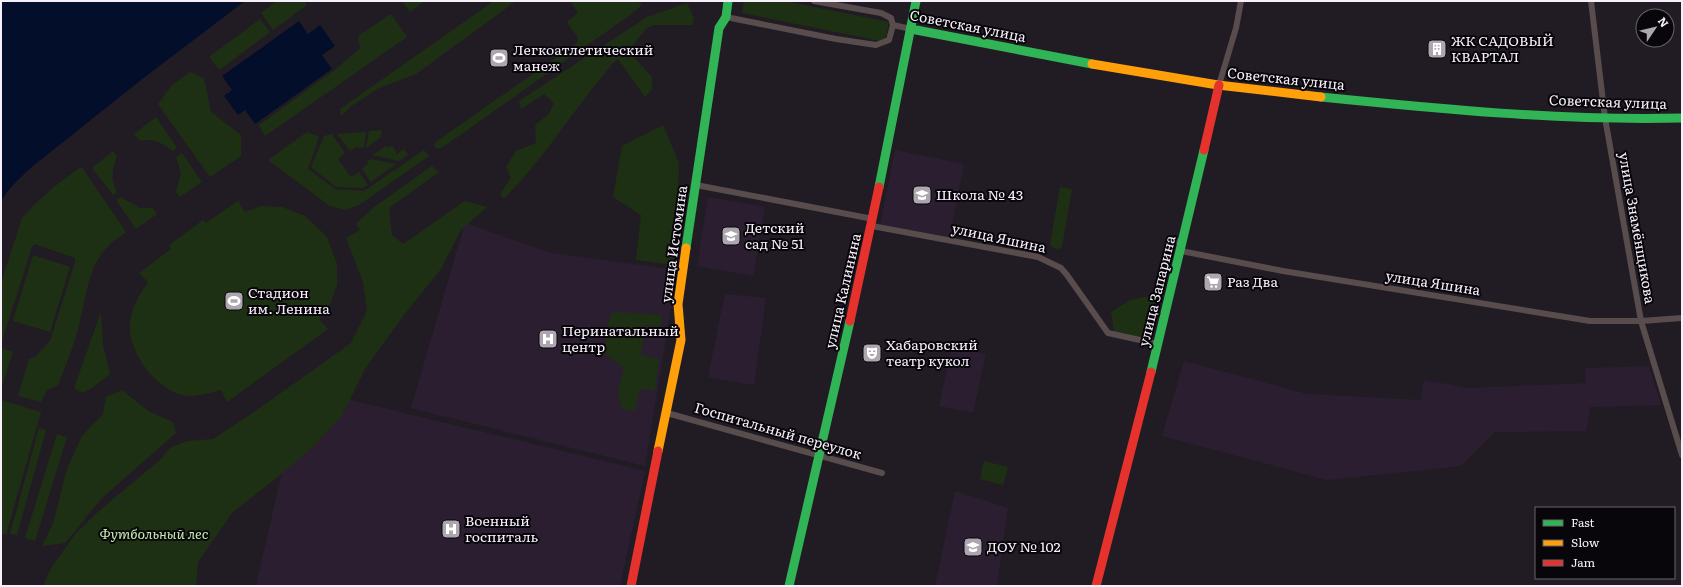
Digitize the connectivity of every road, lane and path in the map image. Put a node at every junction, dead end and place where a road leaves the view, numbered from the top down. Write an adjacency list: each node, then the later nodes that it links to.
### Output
1 (728, 1): 6 (street, улица Истомина)
2 (814, 1): 7 (street, Советская улица)
3 (916, 1): 8 (street, улица Калинина)
4 (1241, 1): 9 (street, улица Запарина)
5 (1592, 1): 10 (street, улица Знамёнщикова)
6 (726, 17): 7 (street, Советская улица); 12 (street, улица Истомина)
7 (893, 25): 8 (street, Советская улица)
8 (910, 29): 9 (street, Советская улица); 13 (street, улица Калинина)
9 (1219, 85): 10 (street, Советская улица); 15 (street, улица Запарина)
10 (1605, 118): 11 (street, Советская улица); 17 (street, улица Знамёнщикова)
11 (1682, 118)
12 (696, 185): 13 (street, улица Яшина); 19 (street, улица Истомина)
13 (873, 223): 18 (street, улица Яшина); 20 (street, улица Калинина)
14 (1173, 240): 15 (street, улица Яшина)
15 (1182, 247): 17 (street, улица Яшина); 18 (street, улица Запарина)
16 (1682, 318): 17 (street, улица Яшина)
17 (1641, 321): 21 (street, улица Знамёнщикова)
18 (1158, 344): 25 (street, улица Запарина)
19 (667, 412): 20 (street, Госпитальный переулок); 23 (street, улица Истомина)
20 (820, 455): 22 (street, Госпитальный переулок); 24 (street, улица Калинина)
21 (1682, 455)
22 (882, 473)
23 (631, 586)
24 (790, 586)
25 (1096, 586)

